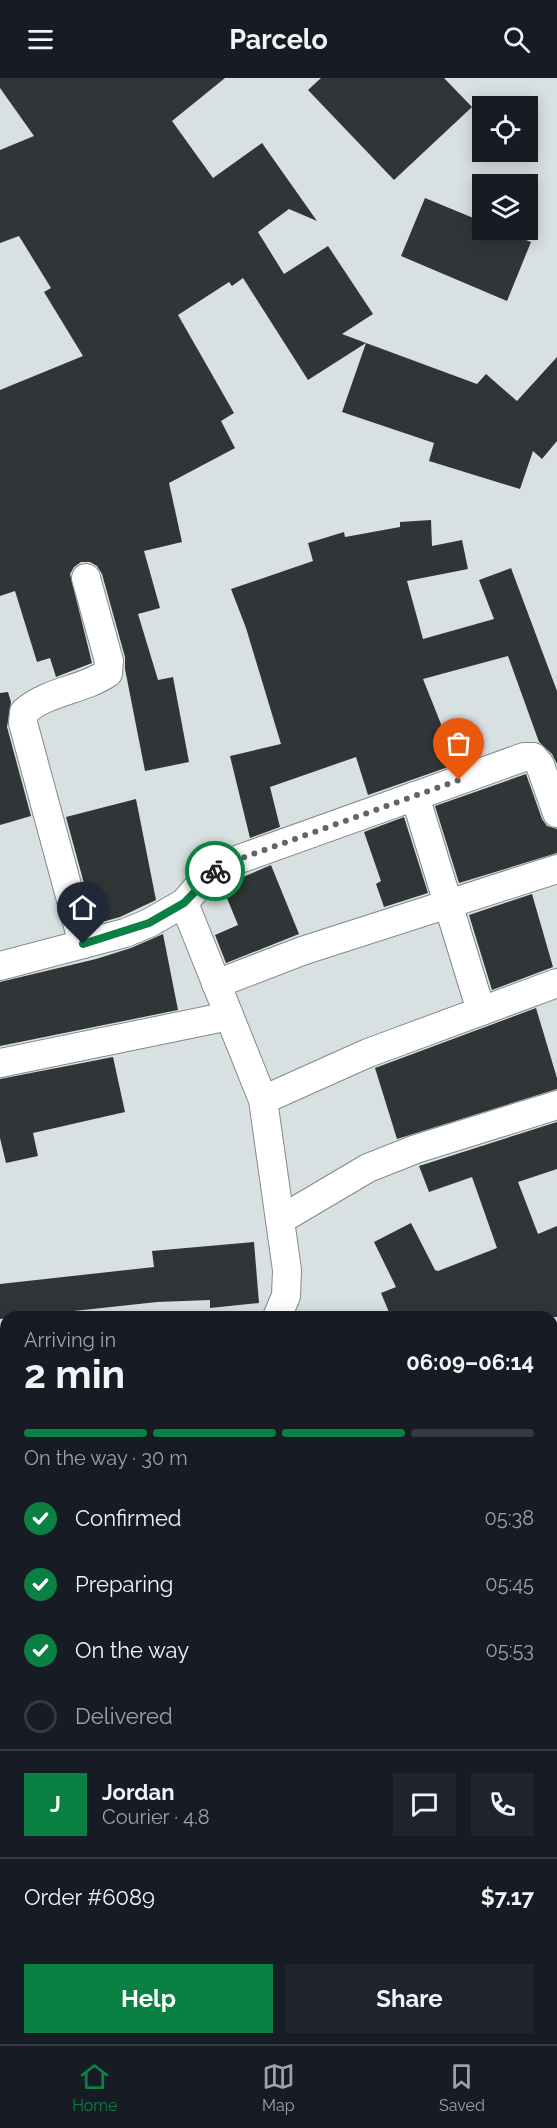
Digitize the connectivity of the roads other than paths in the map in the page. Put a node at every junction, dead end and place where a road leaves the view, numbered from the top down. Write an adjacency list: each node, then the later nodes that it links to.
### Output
1 (86, 578): 7 (street)
2 (415, 796): 3 (street); 5 (street); 6 (street)
3 (557, 813)
4 (557, 869): 6 (street)
5 (184, 903): 7 (street); 10 (street)
6 (447, 904): 10 (street); 11 (street)
7 (83, 944): 8 (street)
8 (0, 966)
9 (557, 983): 11 (street)
10 (216, 984): 12 (street)
11 (481, 1011): 14 (street)
12 (229, 1016): 13 (street); 14 (street)
13 (0, 1063)
14 (263, 1100): 16 (street)
15 (557, 1105): 16 (street)
16 (280, 1220): 17 (street)
17 (285, 1311)

